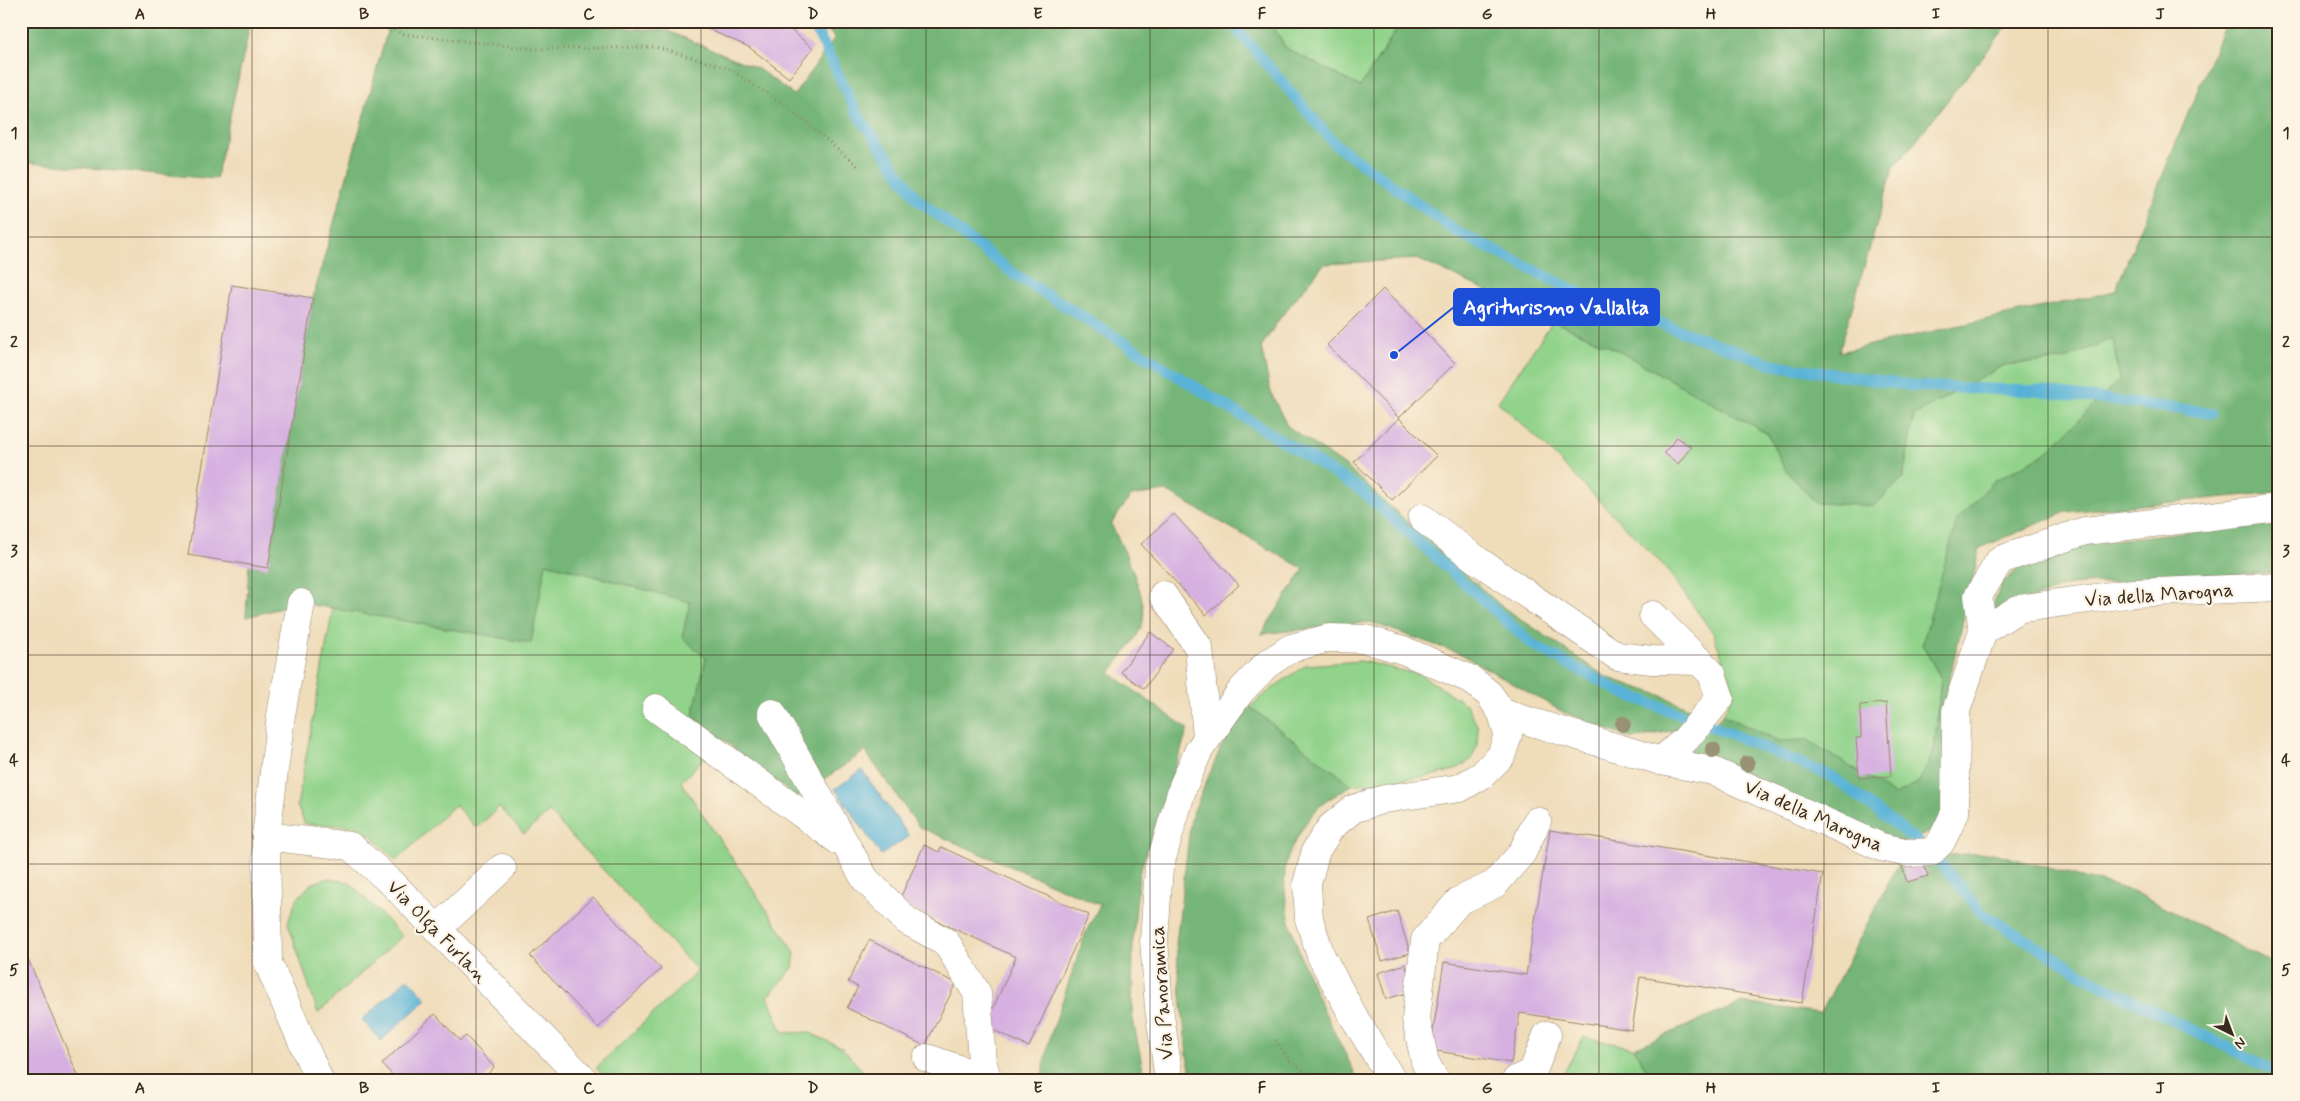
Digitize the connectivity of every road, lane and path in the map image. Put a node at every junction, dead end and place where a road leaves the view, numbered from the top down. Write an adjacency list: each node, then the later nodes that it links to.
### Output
1 (376, 21): 2 (path)
2 (860, 168)
3 (2279, 508): 9 (street)
4 (1422, 518): 10 (street)
5 (2279, 587): 9 (street, Via della Marogna)
6 (1163, 595): 14 (street)
7 (301, 603): 17 (street)
8 (1653, 615): 10 (street)
9 (1983, 631): 15 (street, Via della Marogna)
10 (1700, 661): 15 (street)
11 (656, 708): 18 (street)
12 (772, 713): 18 (street)
13 (1502, 714): 14 (street, Via Panoramica); 15 (street, Via della Marogna); 29 (street, Via Panoramica)
14 (1207, 737): 27 (street, Via Panoramica)
15 (1661, 762)
16 (1537, 821): 30 (street)
17 (266, 836): 20 (street, Via Olga Furlan); 25 (street)
18 (846, 846): 24 (street)
19 (502, 868): 20 (street)
20 (437, 929): 26 (street, Via Olga Furlan)
21 (1548, 1035): 31 (street)
22 (1276, 1040): 28 (path)
23 (927, 1058): 24 (street)
24 (988, 1079)
25 (319, 1080)
26 (584, 1080)
27 (1170, 1080)
28 (1310, 1080)
29 (1392, 1080)
30 (1435, 1080)
31 (1516, 1080)

